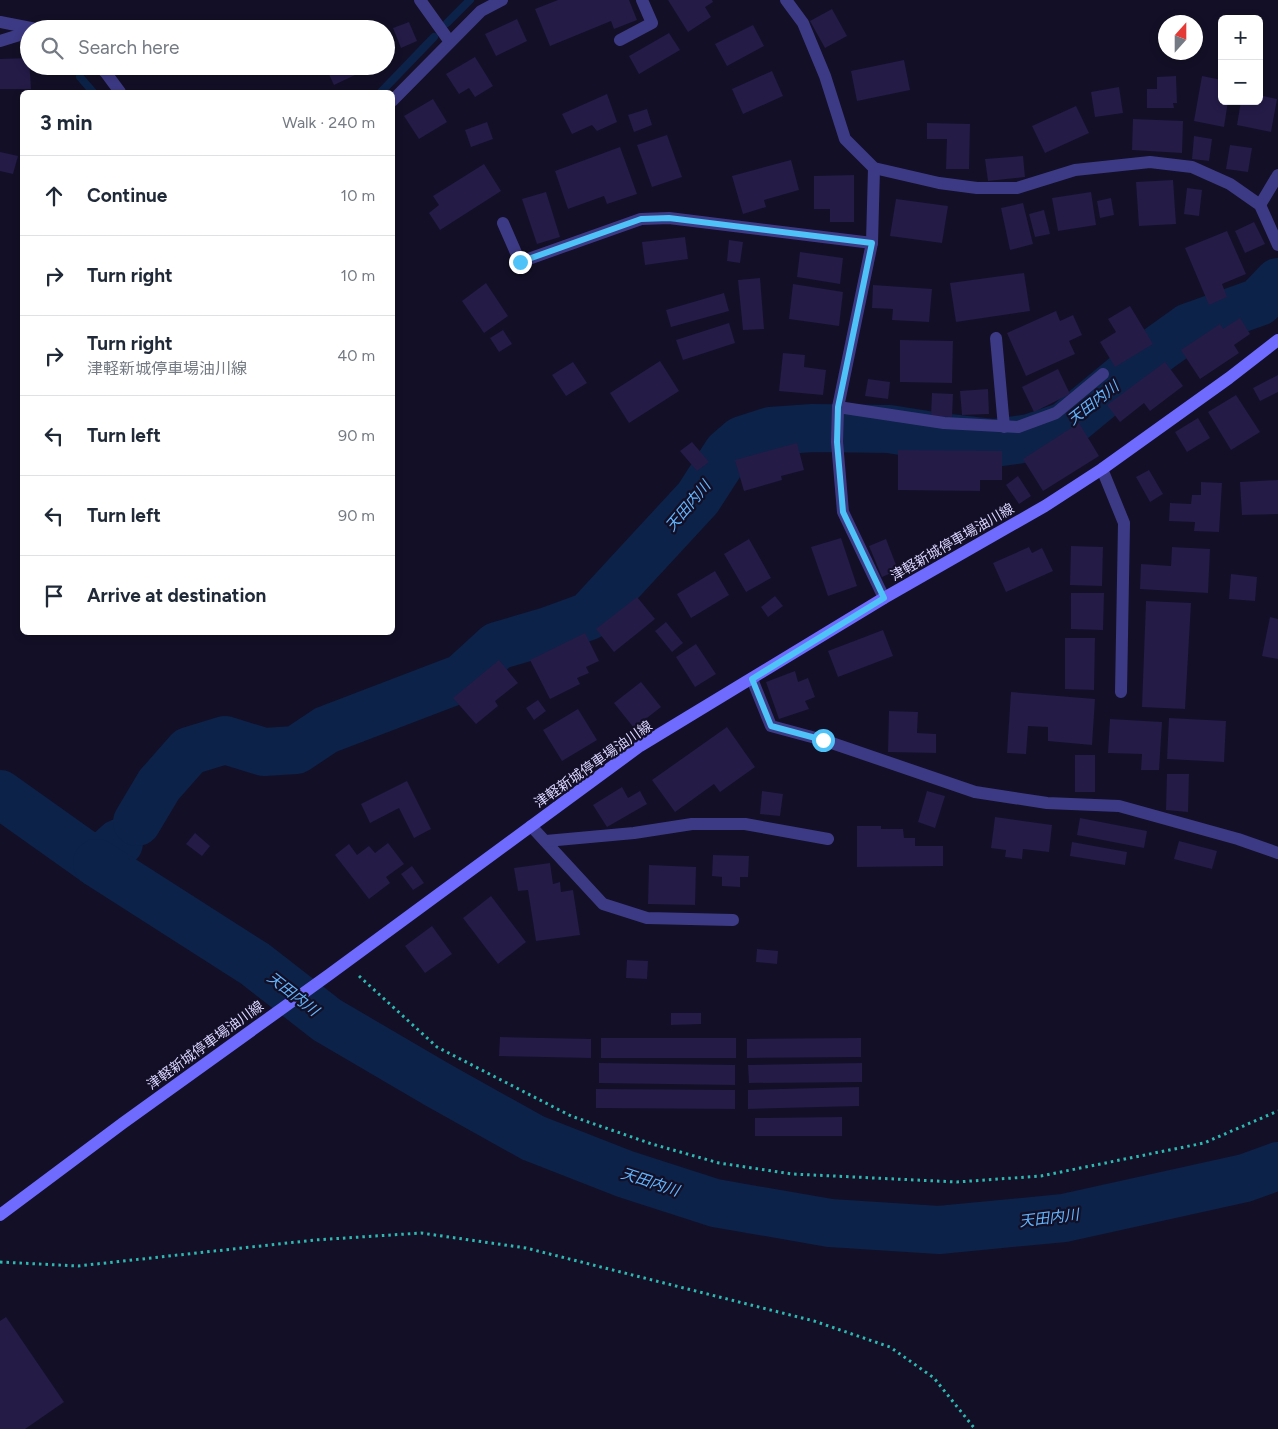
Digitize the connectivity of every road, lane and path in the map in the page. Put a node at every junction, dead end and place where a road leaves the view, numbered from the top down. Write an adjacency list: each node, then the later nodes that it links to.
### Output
1 (420, 0): 10 (street)
2 (502, 0): 10 (street)
3 (642, 0): 8 (street)
4 (786, 0): 14 (street)
5 (0, 22): 6 (street)
6 (20, 26)
7 (20, 35): 9 (street)
8 (620, 40)
9 (0, 41)
10 (450, 42): 13 (street)
11 (107, 75): 12 (street)
12 (119, 90)
13 (395, 98)
14 (874, 168): 16 (street); 18 (street)
15 (1278, 175): 16 (street)
16 (1260, 205): 19 (street)
17 (503, 223): 18 (street)
18 (872, 243): 23 (street)
19 (1278, 245)
20 (996, 338): 24 (street)
21 (1278, 340): 25 (main road, 津軽新城停車場油川線)
22 (1103, 374): 24 (street)
23 (838, 413): 24 (street); 26 (street)
24 (1004, 427)
25 (1102, 470): 26 (main road, 津軽新城停車場油川線); 28 (street)
26 (884, 598): 27 (main road, 津軽新城停車場油川線)
27 (752, 679): 29 (main road, 津軽新城停車場油川線); 32 (street)
28 (1121, 692)
29 (531, 826): 31 (street); 34 (main road, 津軽新城停車場油川線)
30 (828, 839): 31 (street)
31 (546, 841): 33 (street)
32 (1278, 853)
33 (733, 920)
34 (345, 963): 35 (path); 36 (main road, 津軽新城停車場油川線)
35 (1278, 1111)
36 (0, 1215)
37 (0, 1262): 38 (path)
38 (975, 1429)

